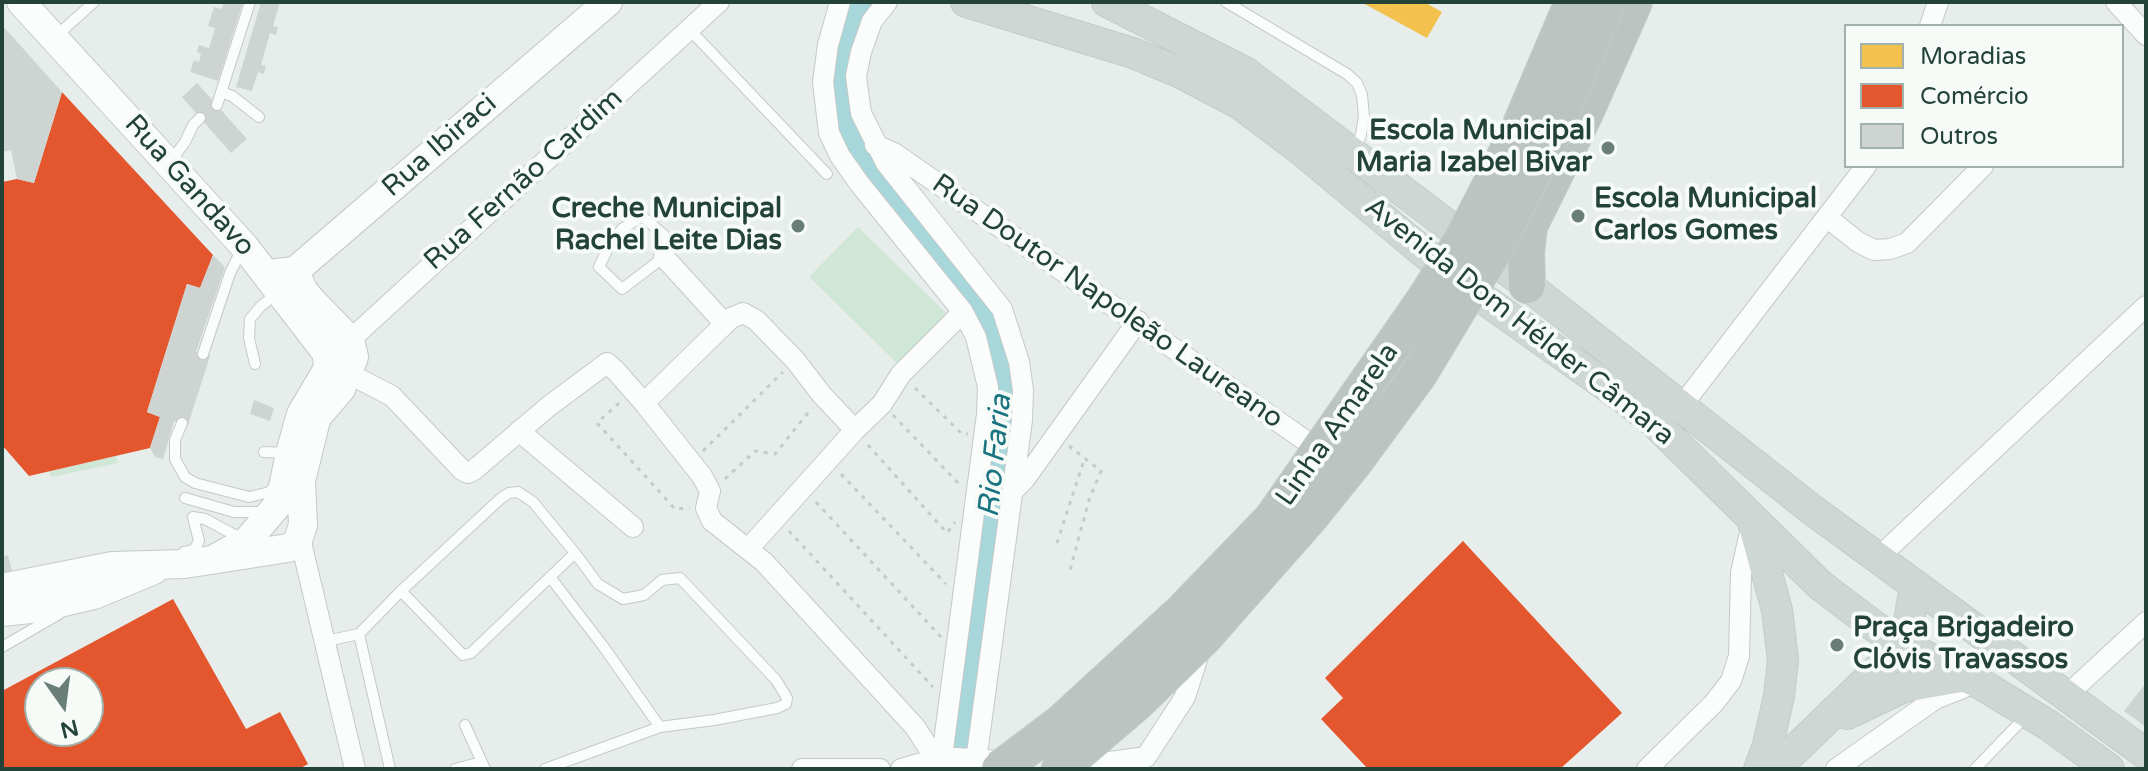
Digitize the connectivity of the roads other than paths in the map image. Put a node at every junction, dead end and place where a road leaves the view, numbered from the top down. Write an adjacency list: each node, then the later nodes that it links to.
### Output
1 (21, 2): 18 (street, Rua Gandavo)
2 (94, 2): 18 (lane)
3 (250, 2): 19 (lane)
4 (608, 2): 34 (street, Rua Ibiraci)
5 (719, 2): 16 (street, Rua Fernão Cardim)
6 (887, 2): 14 (street)
7 (966, 2): 36 (main road, Avenida Dom Hélder Câmara)
8 (1108, 2): 24 (main road, Avenida Dom Hélder Câmara)
9 (1226, 2): 24 (lane)
10 (1573, 2): 82 (highway, Linha Amarela, bridge)
11 (1607, 2): 84 (highway, Linha Amarela, bridge)
12 (1634, 2): 29 (highway)
13 (2116, 2): 15 (street)
14 (854, 12): 23 (street); 38 (street)
15 (2126, 22): 17 (street)
16 (689, 29): 28 (lane); 43 (street, Rua Fernão Cardim)
17 (2146, 35)
18 (54, 38): 25 (street, Rua Gandavo)
19 (221, 92): 20 (lane); 21 (lane)
20 (217, 105)
21 (259, 117)
22 (200, 118): 25 (lane)
23 (875, 145): 39 (street, Rua Doutor Napoleão Laureano); 52 (street)
24 (1353, 154): 32 (main road, Avenida Dom Hélder Câmara)
25 (169, 164): 31 (street, Rua Gandavo)
26 (1865, 168): 30 (street)
27 (1981, 168): 30 (street)
28 (827, 174)
29 (1547, 190): 32 (main road); 35 (highway)
30 (1828, 218): 46 (street)
31 (244, 246): 34 (street, Rua Gandavo); 42 (lane)
32 (1476, 249): 35 (main road, Avenida Dom Hélder Câmara); 36 (main road)
33 (664, 257): 33 (lane); 40 (street)
34 (281, 278): 43 (street, Rua Gandavo); 44 (lane)
35 (1527, 285): 46 (main road, Avenida Dom Hélder Câmara)
36 (1477, 295): 41 (street); 41 (street); 55 (main road, Avenida Dom Hélder Câmara)
37 (2146, 306): 60 (street)
38 (963, 312): 48 (street); 82 (street)
39 (1138, 321): 51 (street, Rua Doutor Napoleão Laureano); 52 (street)
40 (725, 324): 45 (street); 48 (street)
41 (1431, 331): 51 (street)
42 (203, 354)
43 (337, 355): 49 (street, Rua Gandavo); 50 (street, Rua Fernão Cardim); 56 (street, Rua Fernão Cardim)
44 (255, 364)
45 (639, 397): 49 (street); 58 (street)
46 (1680, 408): 54 (main road, Avenida Dom Hélder Câmara)
47 (182, 423): 50 (lane)
48 (855, 430): 58 (street)
49 (519, 431): 57 (street)
50 (281, 456): 56 (street, Rua Fernão Cardim)
51 (1337, 463): 66 (street)
52 (1012, 492): 82 (street)
53 (185, 498): 56 (lane)
54 (1811, 509): 55 (main road); 60 (main road, Avenida Dom Hélder Câmara)
55 (1753, 520): 72 (main road, Avenida Dom Hélder Câmara); 75 (main road); 92 (street)
56 (278, 527): 61 (street); 61 (lane); 71 (street, Rua Fernão Cardim)
57 (633, 527)
58 (749, 548): 82 (street)
59 (575, 553): 62 (lane); 67 (lane); 80 (lane)
60 (1878, 558): 64 (main road, Avenida Dom Hélder Câmara)
61 (150, 565): 63 (street)
62 (550, 577): 67 (lane); 80 (lane)
63 (97, 581): 65 (street); 68 (street); 73 (lane)
64 (1915, 586): 72 (main road); 76 (main road, Avenida Dom Hélder Câmara)
65 (2, 588)
66 (1229, 588): 84 (lane); 84 (street)
67 (401, 591): 70 (lane)
68 (2, 611)
69 (2146, 622): 76 (street)
70 (359, 634): 71 (lane); 86 (lane)
71 (326, 641): 85 (street, Rua Fernão Cardim)
72 (1900, 643): 74 (main road, Avenida Dom Hélder Câmara); 79 (main road)
73 (2, 647)
74 (1975, 681): 77 (main road, Avenida Dom Hélder Câmara); 79 (main road); 95 (street)
75 (1779, 696): 79 (main road); 93 (main road)
76 (2066, 696): 81 (main road, Avenida Dom Hélder Câmara)
77 (2028, 713): 96 (lane); 97 (main road, Avenida Dom Hélder Câmara)
78 (465, 725): 83 (lane)
79 (1821, 726): 94 (main road)
80 (660, 727): 88 (lane)
81 (2146, 754)
82 (962, 761): 84 (street); 91 (street)
83 (483, 766): 87 (lane)
84 (1049, 766)
85 (355, 769)
86 (390, 769)
87 (455, 769)
88 (545, 769)
89 (802, 769): 90 (street)
90 (880, 769)
91 (901, 769)
92 (1647, 769)
93 (1759, 769)
94 (1775, 769)
95 (1836, 769)
96 (1975, 769)
97 (2109, 769)

